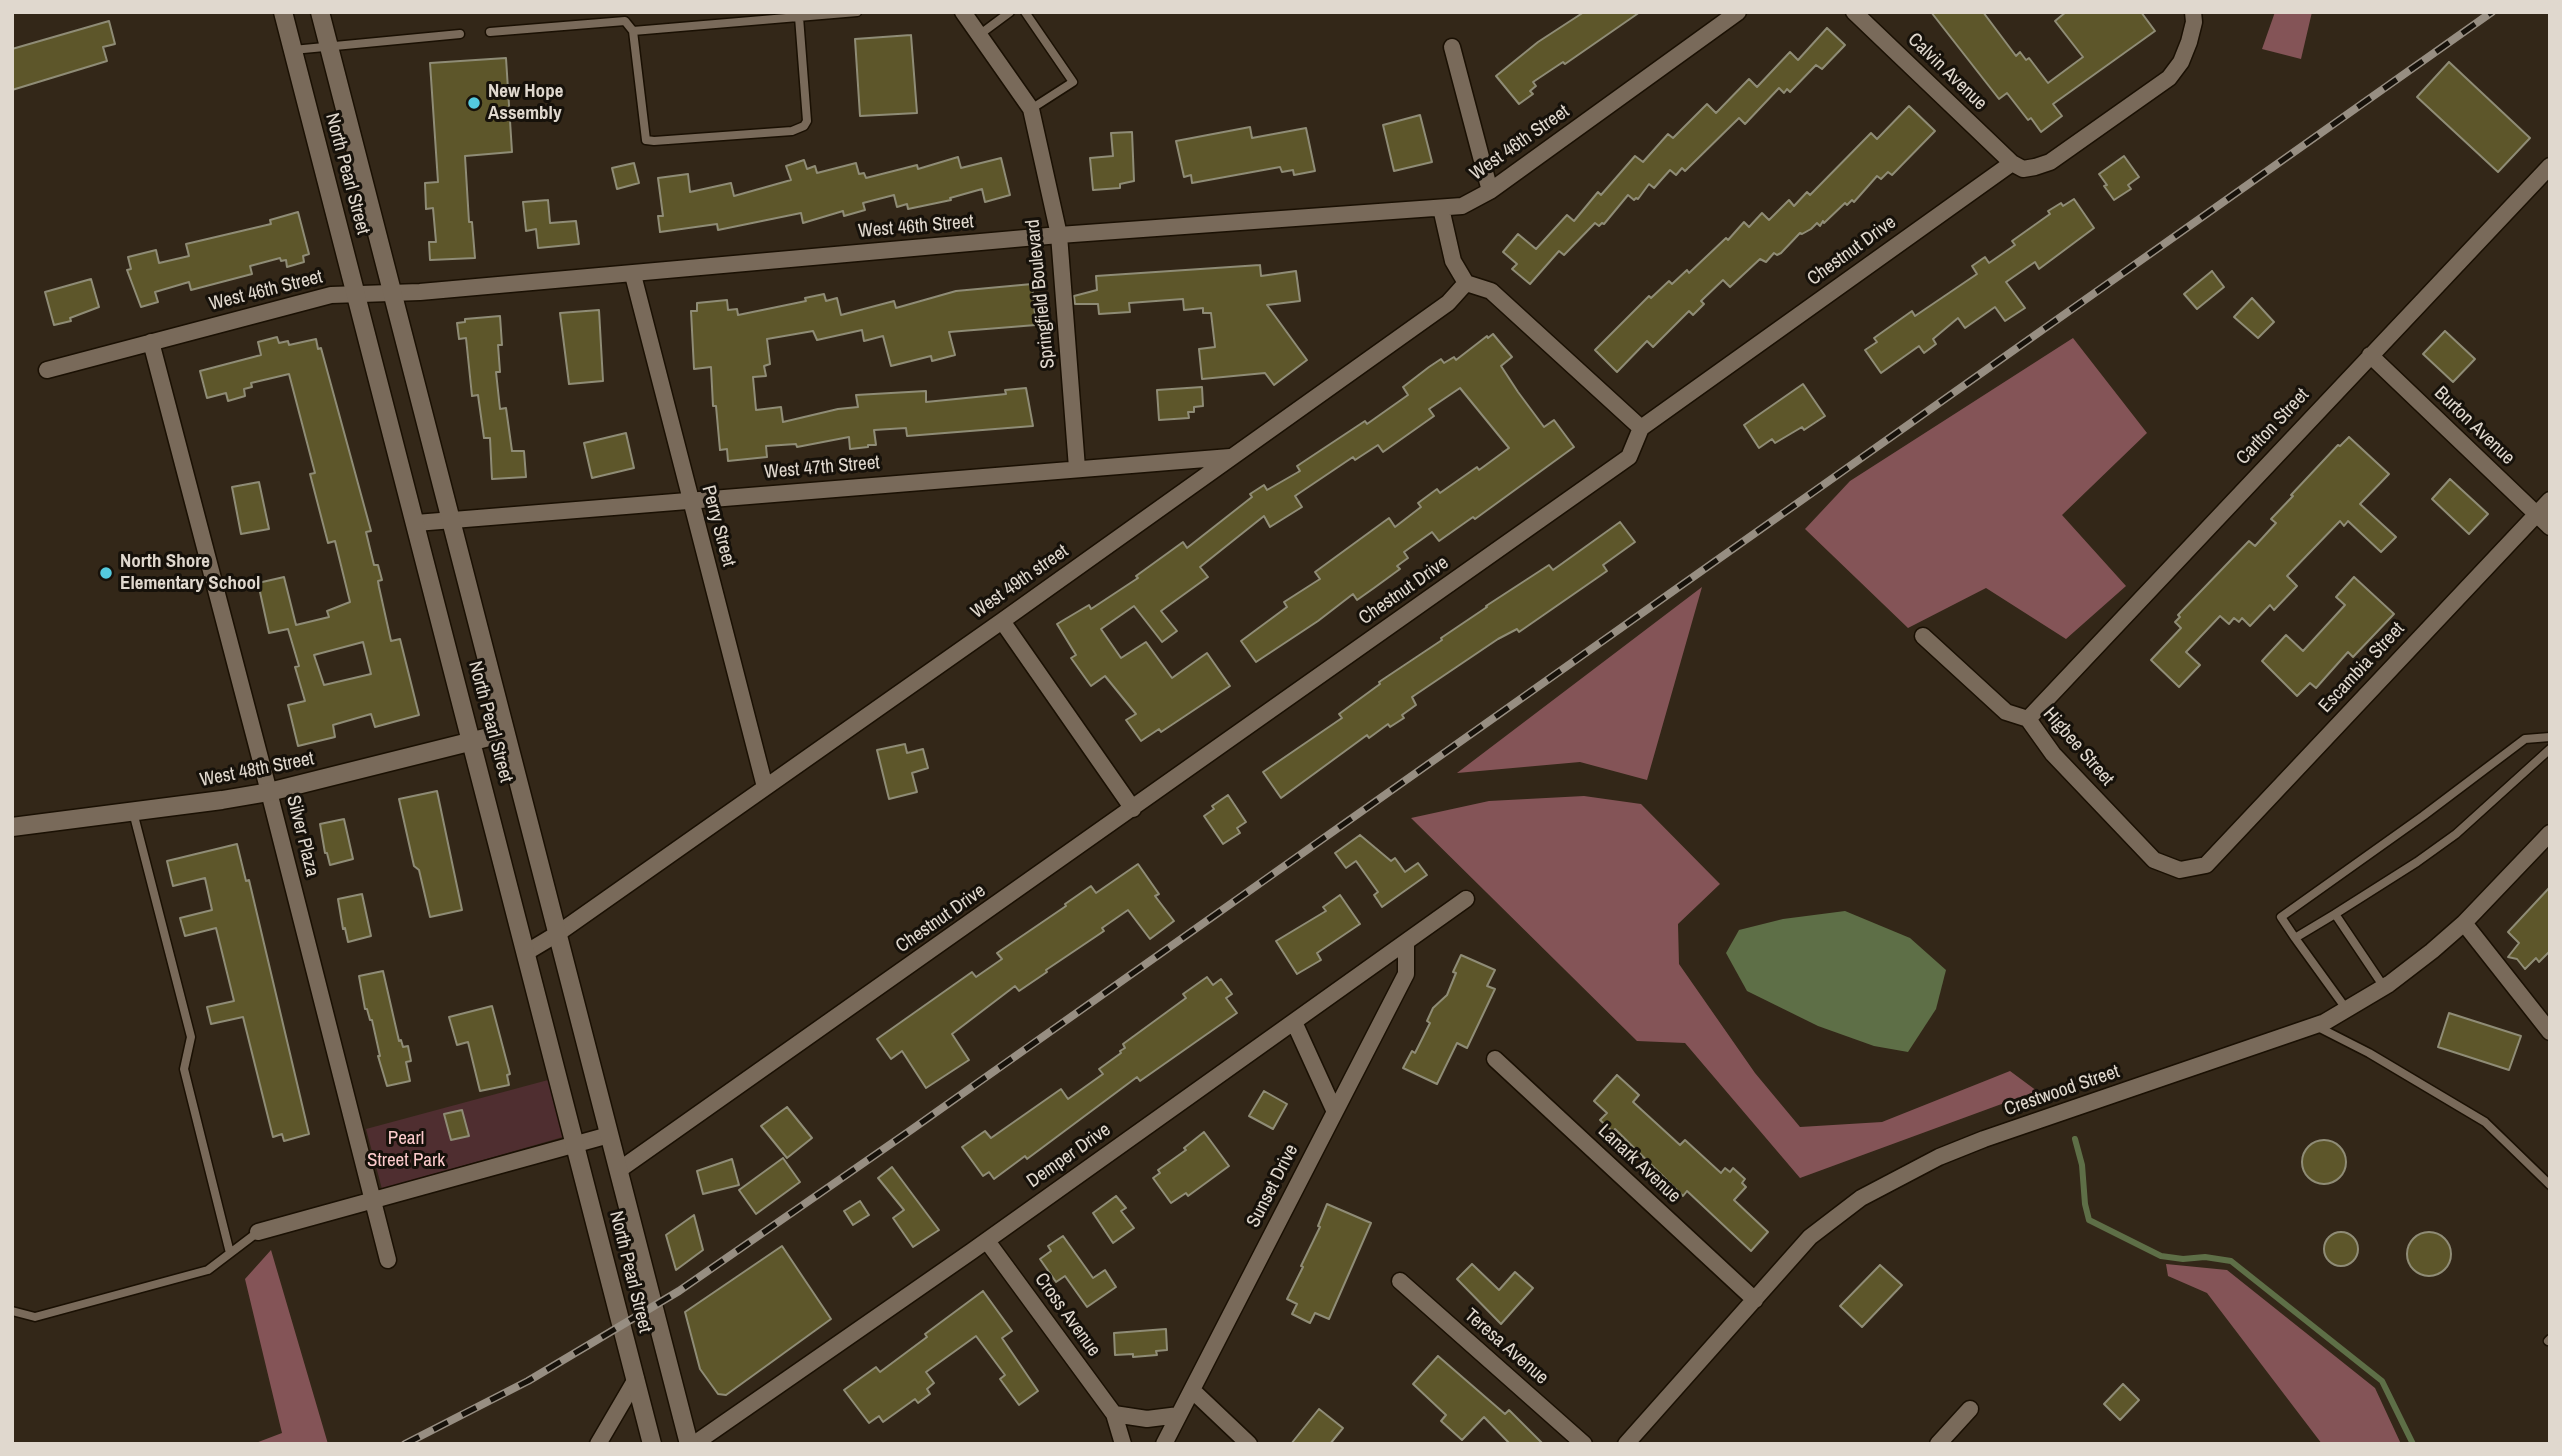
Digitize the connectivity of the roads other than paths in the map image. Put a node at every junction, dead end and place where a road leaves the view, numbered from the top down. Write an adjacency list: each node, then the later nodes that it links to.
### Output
1 (283, 12): 17 (street, North Pearl Street)
2 (320, 12): 15 (street, North Pearl Street)
3 (857, 12): 10 (lane)
4 (962, 12): 14 (street, Springfield Boulevard)
5 (1010, 12): 14 (lane)
6 (1025, 12): 18 (lane)
7 (1738, 12): 21 (street, West 46th Street)
8 (1854, 12): 19 (street, Calvin Avenue)
9 (2193, 12): 19 (street)
10 (799, 17): 11 (lane); 11 (lane)
11 (633, 31): 12 (lane)
12 (490, 32)
13 (460, 34): 15 (lane)
14 (979, 35): 18 (street, Springfield Boulevard)
15 (328, 45): 17 (lane); 26 (street, North Pearl Street)
16 (1451, 47): 21 (street)
17 (293, 50): 27 (street, North Pearl Street)
18 (1031, 109): 23 (street, Springfield Boulevard)
19 (2012, 163): 31 (street, Chestnut Drive)
20 (2550, 166): 29 (street, Carlton Street)
21 (1490, 191): 22 (street, West 46th Street)
22 (1441, 208): 23 (street, West 46th Street); 25 (street)
23 (1059, 235): 24 (street, West 46th Street); 33 (street, Springfield Boulevard)
24 (633, 275): 26 (street, West 46th Street); 35 (street, Perry Street)
25 (1466, 283): 31 (street); 32 (street, West 49th street)
26 (392, 293): 27 (street, West 46th Street); 37 (street, North Pearl Street)
27 (356, 295): 28 (street, West 46th Street); 38 (street, North Pearl Street)
28 (151, 342): 30 (street, West 46th Street); 48 (street, Silver Plaza)
29 (2370, 355): 36 (street, Burton Avenue); 42 (street, Carlton Street)
30 (47, 370)
31 (1641, 428): 49 (street, Chestnut Drive)
32 (1232, 457): 33 (street, West 47th Street); 40 (street, West 49th street)
33 (1077, 468): 35 (street, West 47th Street)
34 (2550, 499): 36 (street, Escambia Street)
35 (690, 500): 37 (street, West 47th Street); 47 (street, Perry Street)
36 (2536, 514): 39 (street, Burton Avenue); 53 (street, Escambia Street)
37 (450, 520): 38 (street, West 47th Street); 43 (street, North Pearl Street)
38 (416, 523): 45 (street, North Pearl Street)
39 (2550, 527)
40 (1002, 621): 47 (street, West 49th street); 49 (street)
41 (1923, 636): 42 (street, Higbee Street)
42 (2028, 719): 53 (street, Higbee Street)
43 (505, 733): 45 (street, West 48th Street); 57 (street, North Pearl Street)
44 (2550, 737): 58 (lane)
45 (473, 740): 48 (street, West 48th Street); 60 (street, North Pearl Street)
46 (2550, 749): 55 (lane)
47 (765, 787): 57 (street, West 49th street)
48 (269, 792): 50 (street, West 48th Street); 72 (street, Silver Plaza)
49 (1133, 809): 70 (street, Chestnut Drive)
50 (133, 812): 51 (street, West 48th Street); 75 (lane)
51 (12, 827)
52 (2550, 833): 56 (street, Crestwood Street)
53 (2206, 865)
54 (1466, 899): 59 (street, Demper Drive)
55 (2335, 914): 58 (lane); 61 (lane)
56 (2464, 923): 61 (street, Crestwood Street); 65 (street)
57 (557, 933): 60 (street, West 49th street); 68 (street, North Pearl Street)
58 (2295, 938): 62 (lane)
59 (1406, 943): 63 (street, Demper Drive); 67 (street, Sunset Drive)
60 (527, 952): 69 (street, North Pearl Street)
61 (2384, 987): 62 (street, Crestwood Street)
62 (2347, 1010): 64 (street, Crestwood Street)
63 (1294, 1022): 67 (street); 74 (street, Demper Drive)
64 (2316, 1026): 71 (lane); 78 (street, Crestwood Street)
65 (2550, 1032)
66 (1495, 1059): 78 (street, Lanark Avenue)
67 (1335, 1112): 81 (street, Sunset Drive)
68 (609, 1135): 69 (street); 70 (street, North Pearl Street)
69 (576, 1144): 72 (street); 80 (street, North Pearl Street)
70 (619, 1171): 87 (street, North Pearl Street)
71 (2550, 1185)
72 (374, 1201): 73 (street); 76 (street, Silver Plaza)
73 (258, 1232): 75 (lane)
74 (986, 1241): 83 (street, Cross Avenue); 87 (street, Demper Drive)
75 (230, 1253): 79 (lane)
76 (388, 1260)
77 (1399, 1281): 91 (street, Teresa Avenue)
78 (1755, 1300): 92 (street, Crestwood Street)
79 (12, 1311)
80 (636, 1380): 85 (street); 86 (street, North Pearl Street)
81 (1192, 1390): 84 (street, Sunset Drive); 90 (street)
82 (1970, 1409): 93 (street)
83 (1115, 1414): 84 (street); 88 (street, Cross Avenue)
84 (1179, 1415): 89 (street, Sunset Drive)
85 (598, 1444)
86 (652, 1444)
87 (692, 1444)
88 (1124, 1444)
89 (1164, 1444)
90 (1249, 1444)
91 (1584, 1444)
92 (1626, 1444)
93 (1938, 1444)

